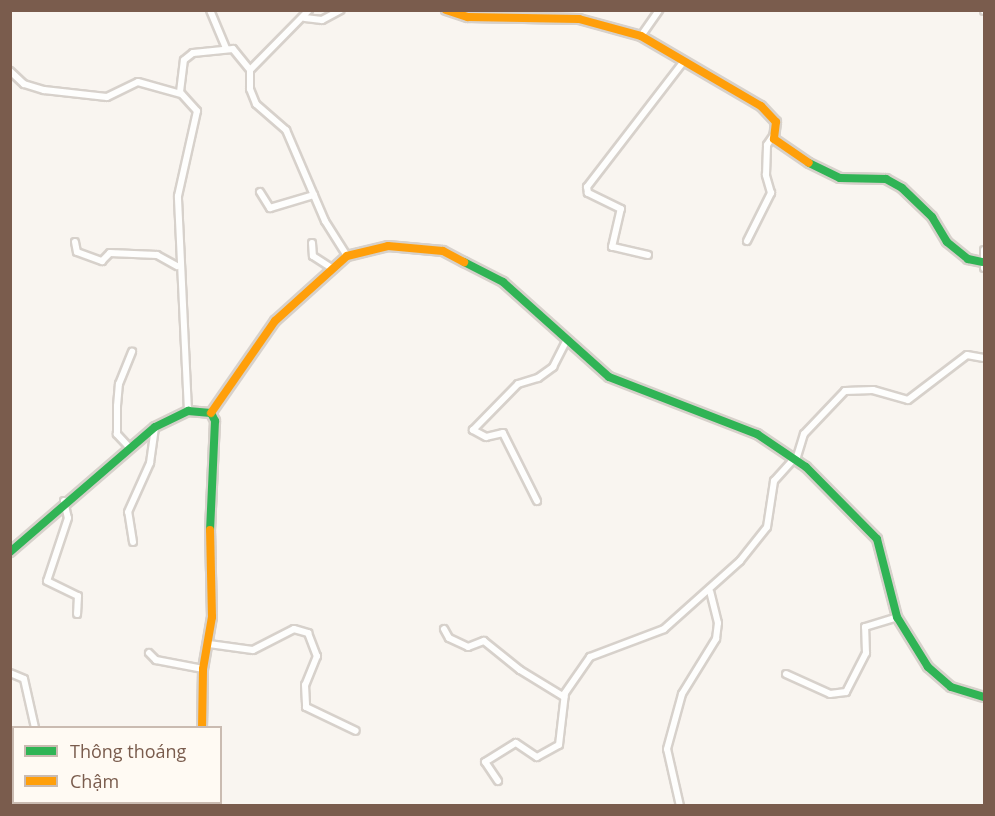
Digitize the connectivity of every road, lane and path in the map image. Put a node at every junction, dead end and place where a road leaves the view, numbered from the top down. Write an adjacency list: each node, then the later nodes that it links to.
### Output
1 (210, 10): 9 (street)
2 (309, 10): 7 (street)
3 (341, 10): 7 (street)
4 (446, 10): 6 (street)
5 (659, 10): 8 (street)
6 (470, 14): 8 (street)
7 (305, 18): 11 (street)
8 (640, 36): 10 (street)
9 (226, 48): 11 (street); 13 (street)
10 (684, 61): 14 (street); 21 (street)
11 (250, 70): 16 (street)
12 (10, 71): 13 (street)
13 (181, 94): 24 (street)
14 (773, 136): 18 (street); 23 (street)
15 (260, 192): 16 (street)
16 (314, 195): 22 (street)
17 (75, 242): 24 (street)
18 (747, 242)
19 (312, 243): 25 (street)
20 (984, 250): 23 (street)
21 (648, 255)
22 (347, 256): 25 (street); 26 (street)
23 (983, 265)
24 (177, 266): 29 (street)
25 (333, 269): 30 (street)
26 (566, 341): 33 (street); 35 (street)
27 (132, 351): 32 (street)
28 (984, 358): 33 (street)
29 (188, 411): 30 (street); 31 (street)
30 (211, 413): 42 (street)
31 (155, 427): 32 (street); 36 (street)
32 (129, 447): 34 (street)
33 (795, 459): 38 (street); 40 (street)
34 (64, 501): 37 (street); 39 (street)
35 (537, 501)
36 (133, 542)
37 (10, 552)
38 (710, 592): 47 (street); 53 (street)
39 (77, 614)
40 (897, 617): 46 (street); 48 (street)
41 (444, 628): 47 (street)
42 (209, 644): 44 (street); 51 (street)
43 (149, 653): 44 (street)
44 (203, 669): 50 (street)
45 (10, 673): 49 (street)
46 (786, 674)
47 (564, 697): 52 (street)
48 (984, 697)
49 (35, 726)
50 (201, 726)
51 (356, 731)
52 (498, 781)
53 (680, 806)

